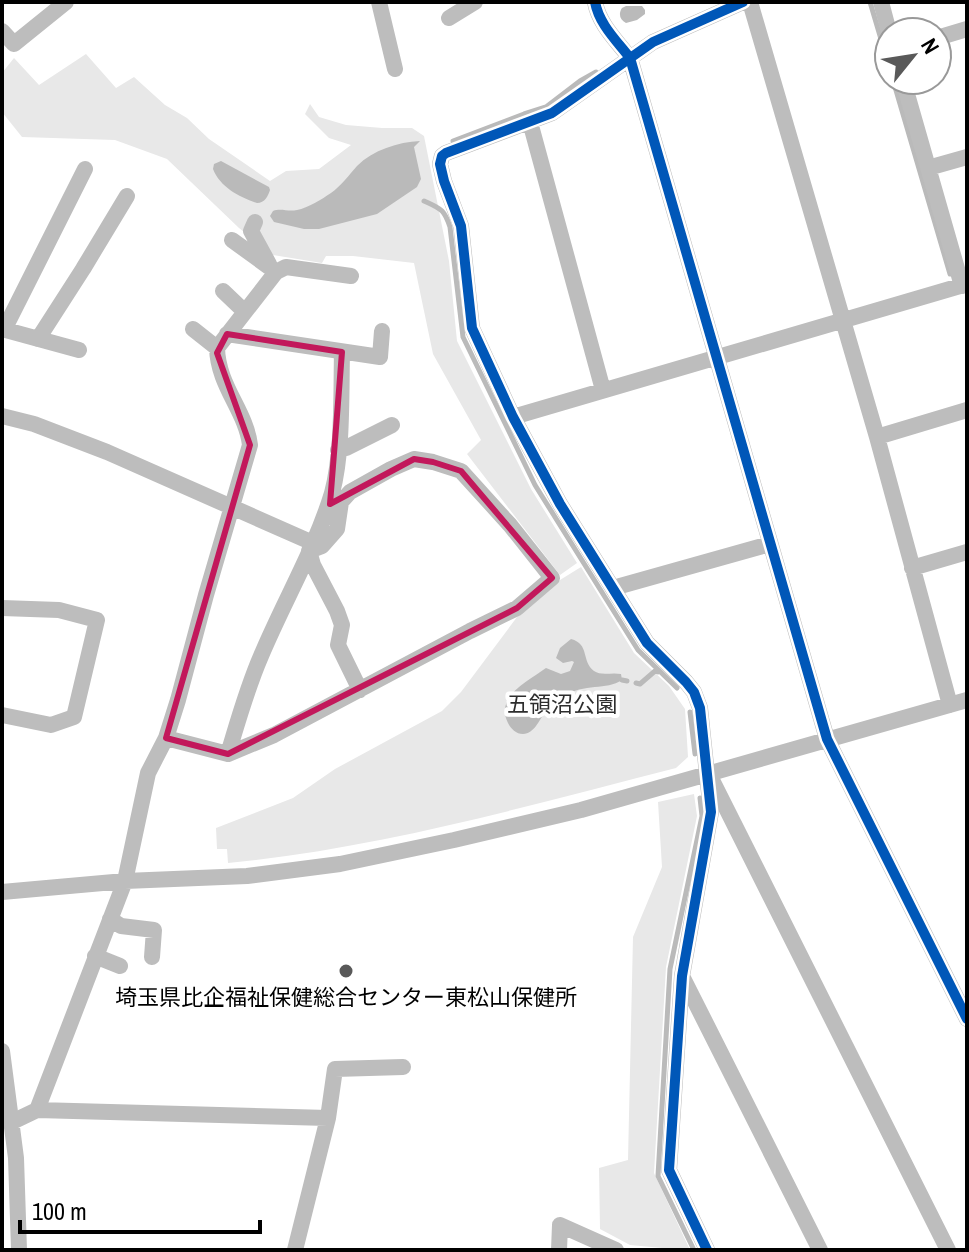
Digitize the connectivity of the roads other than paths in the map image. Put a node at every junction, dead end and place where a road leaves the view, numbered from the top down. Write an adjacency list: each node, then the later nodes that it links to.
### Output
1 (66, 2): 8 (street)
2 (379, 2): 10 (street)
3 (595, 2): 9 (street)
4 (743, 2): 9 (street)
5 (750, 2): 24 (street)
6 (467, 4): 7 (street)
7 (449, 18)
8 (2, 31)
9 (630, 58): 12 (street); 32 (street)
10 (395, 69)
11 (908, 96): 14 (street)
12 (530, 122): 33 (street); 36 (street)
13 (967, 157): 14 (street)
14 (928, 168): 21 (street)
15 (85, 169): 26 (street)
16 (127, 196): 28 (street)
17 (255, 222): 19 (street)
18 (232, 240): 19 (street)
19 (273, 271): 20 (street); 23 (street)
20 (351, 276)
21 (965, 285): 24 (street)
22 (223, 291): 23 (street)
23 (245, 312): 29 (street)
24 (842, 320): 32 (street); 38 (street)
25 (193, 329): 29 (street)
26 (3, 330): 28 (street)
27 (382, 331): 31 (street)
28 (38, 339): 30 (street)
29 (222, 341): 31 (street); 40 (street)
30 (79, 350)
31 (342, 352): 39 (street)
32 (717, 357): 33 (street); 41 (street)
33 (603, 390): 36 (street)
34 (967, 410): 38 (street)
35 (2, 416): 40 (street)
36 (513, 417): 45 (street)
37 (392, 425): 39 (street)
38 (877, 437): 44 (street)
39 (338, 450): 42 (street)
40 (231, 508): 42 (street); 51 (street)
41 (770, 544): 45 (street); 52 (street)
42 (311, 547): 47 (street); 47 (street); 53 (street)
43 (967, 552): 44 (street)
44 (912, 568): 49 (street)
45 (613, 588): 54 (street)
46 (2, 608): 50 (street)
47 (360, 690): 53 (street)
48 (967, 700): 49 (street)
49 (950, 705): 52 (street)
50 (2, 715)
51 (166, 738): 53 (street); 55 (street)
52 (827, 739): 54 (street); 62 (street)
53 (228, 754)
54 (708, 773): 55 (street); 61 (street); 74 (street)
55 (125, 881): 56 (street); 57 (street)
56 (2, 892)
57 (110, 919): 58 (street); 59 (street)
58 (95, 956): 60 (street); 65 (street)
59 (152, 957)
60 (120, 966)
61 (682, 976): 72 (street); 73 (street)
62 (967, 1019)
63 (2, 1051): 67 (street)
64 (403, 1067): 66 (street)
65 (37, 1110): 66 (street); 67 (street)
66 (328, 1118): 69 (street)
67 (12, 1122): 68 (street)
68 (19, 1250)
69 (295, 1250)
70 (559, 1250): 71 (street)
71 (616, 1250)
72 (707, 1250)
73 (820, 1250)
74 (948, 1250)

